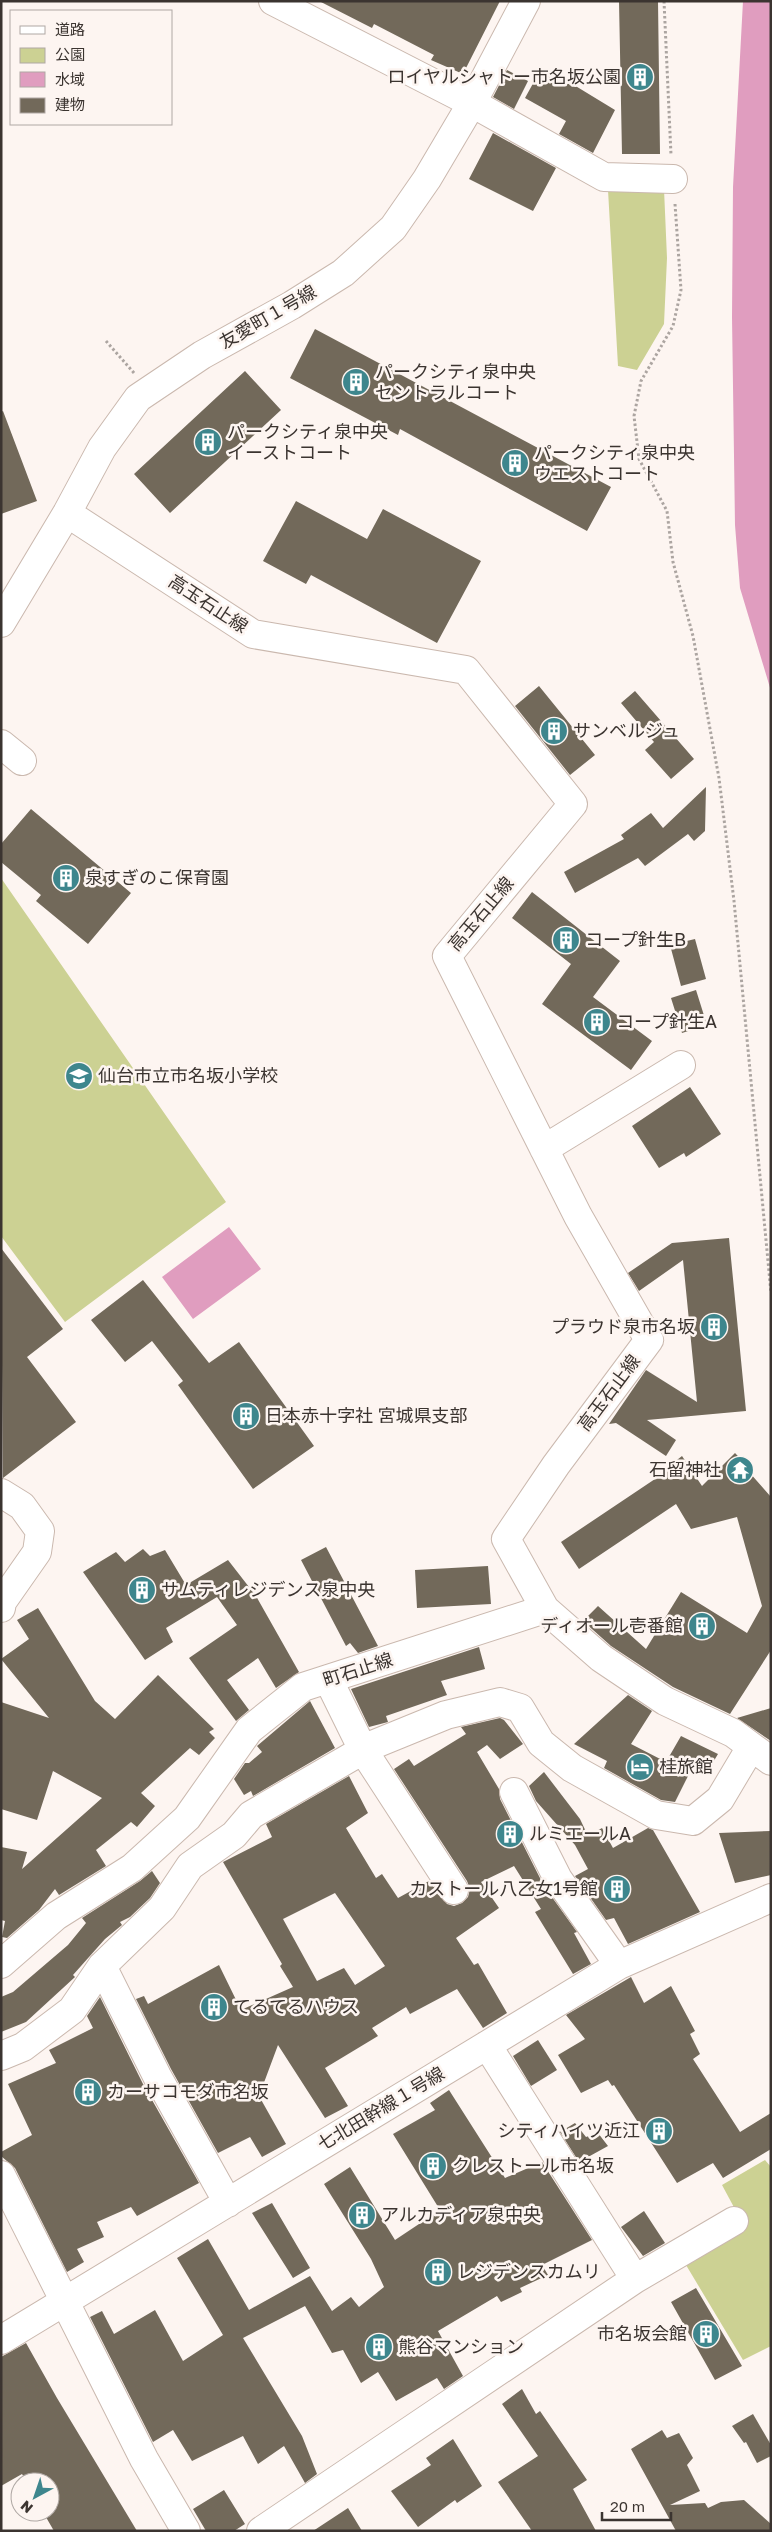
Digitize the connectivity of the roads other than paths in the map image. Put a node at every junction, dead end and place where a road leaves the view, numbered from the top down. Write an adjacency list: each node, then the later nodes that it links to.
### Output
1 (273, 1): 3 (street)
2 (526, 1): 3 (street, 友愛町１号線)
3 (472, 103): 4 (street); 5 (street, 友愛町１号線)
4 (673, 179)
5 (67, 513): 6 (street, 友愛町１号線); 10 (street, 高玉石止線)
6 (1, 623)
7 (1, 744): 8 (street)
8 (22, 761)
9 (681, 1065): 10 (street)
10 (544, 1149): 13 (street, 高玉石止線)
11 (1, 1493): 12 (street)
12 (1, 1608)
13 (545, 1608): 14 (street, 町石止線); 16 (street)
14 (328, 1679): 15 (street); 20 (street, 町石止線)
15 (363, 1750): 16 (street); 18 (street); 22 (street)
16 (761, 1754)
17 (514, 1792): 21 (street)
18 (454, 1890)
19 (771, 1898): 21 (street, 七北田幹線１号線)
20 (1, 1964)
21 (619, 1965): 23 (street, 七北田幹線１号線)
22 (102, 1966): 24 (street); 26 (street)
23 (487, 2045): 26 (street, 七北田幹線１号線); 28 (street)
24 (1, 2056)
25 (1, 2175): 29 (street)
26 (228, 2203): 29 (street, 七北田幹線１号線)
27 (734, 2221): 28 (street)
28 (635, 2279): 32 (street)
29 (65, 2302): 30 (street, 七北田幹線１号線); 31 (street)
30 (1, 2340)
31 (186, 2531)
32 (261, 2531)

